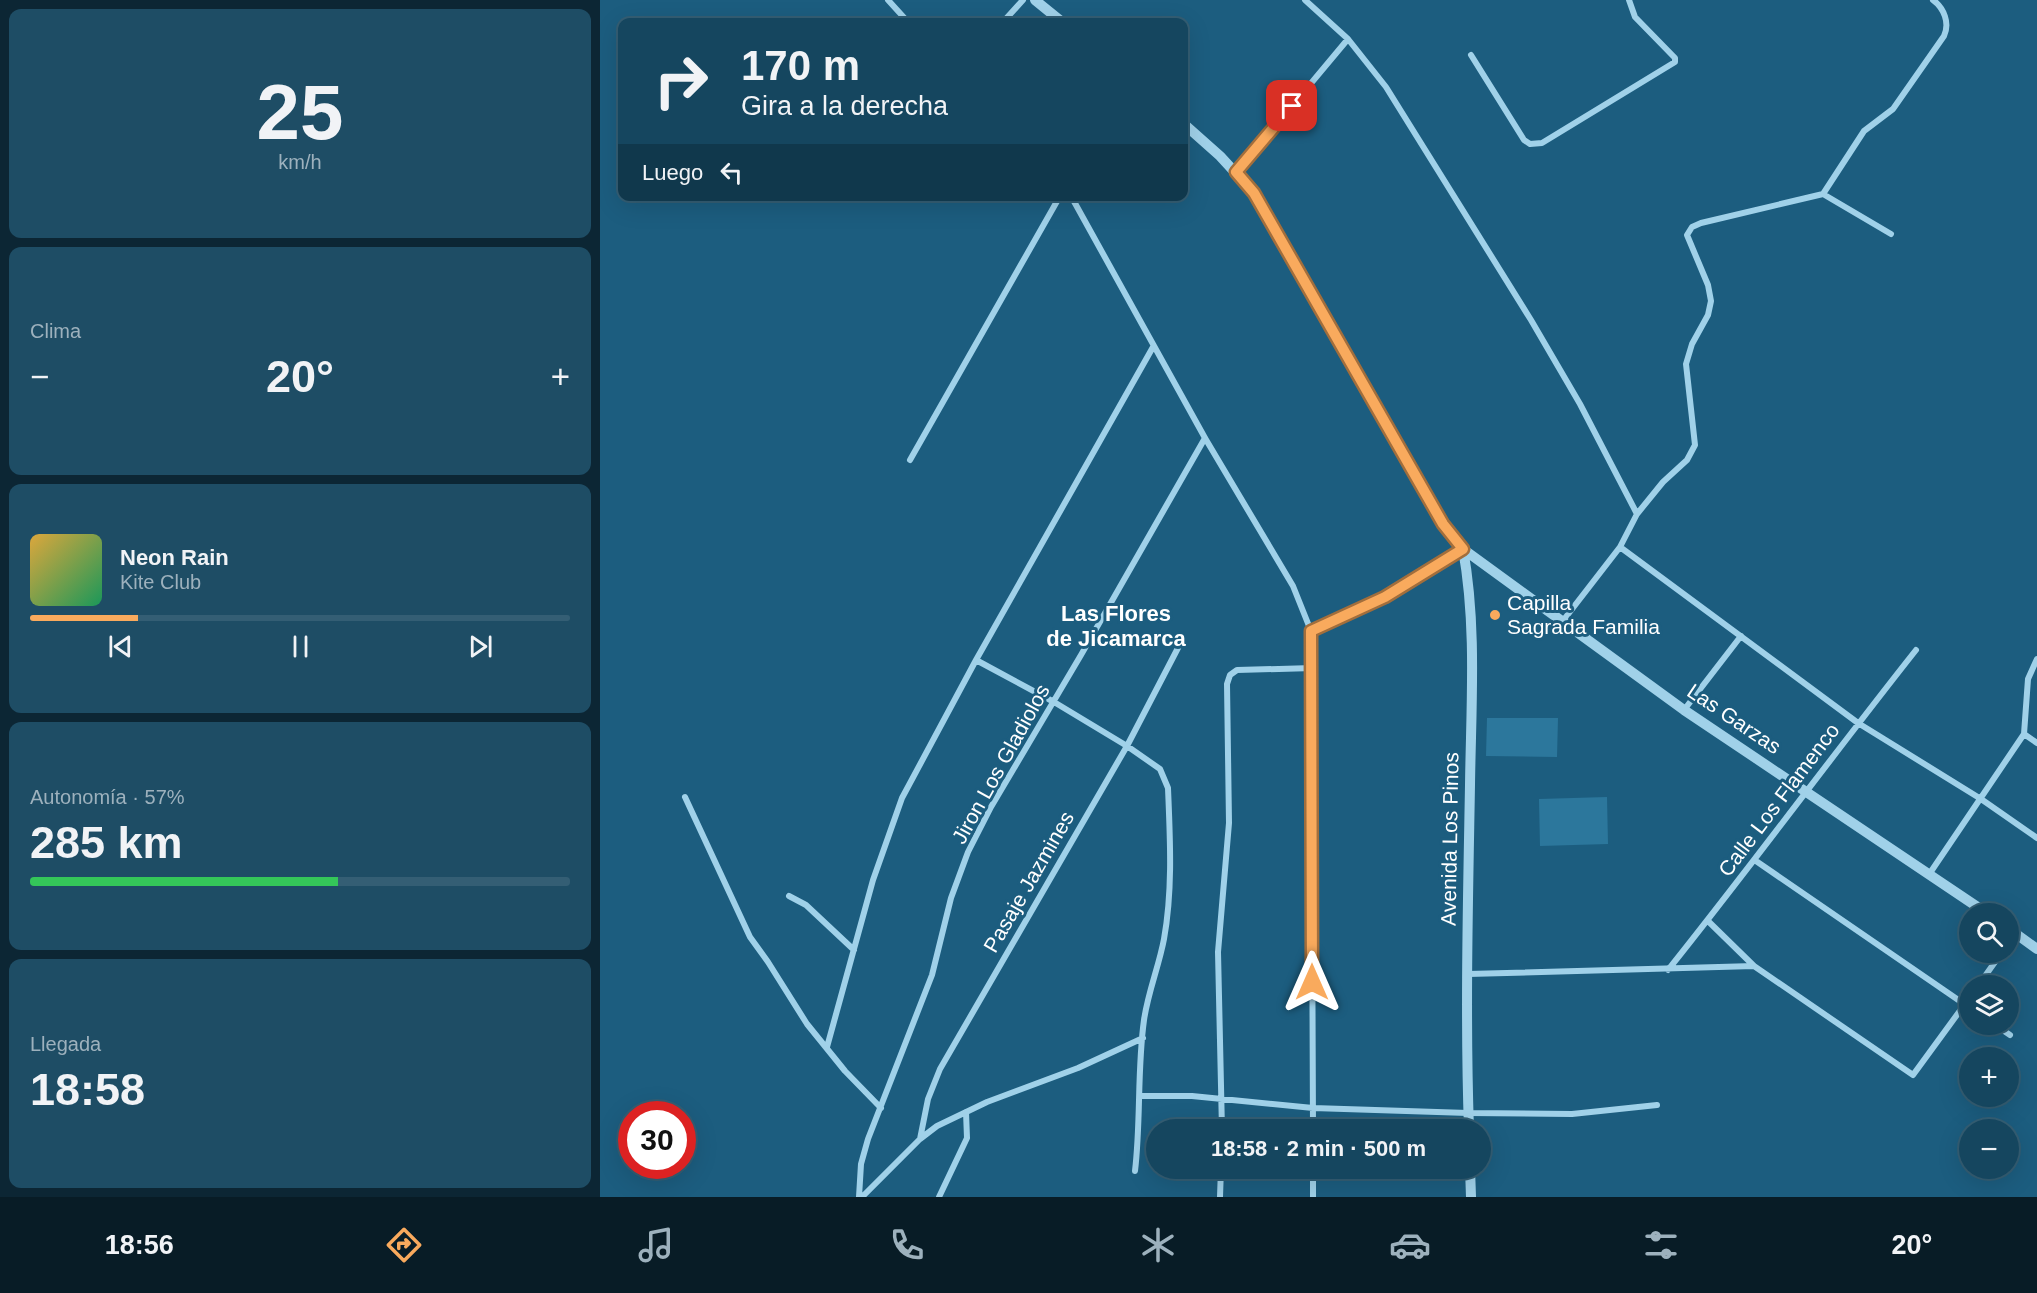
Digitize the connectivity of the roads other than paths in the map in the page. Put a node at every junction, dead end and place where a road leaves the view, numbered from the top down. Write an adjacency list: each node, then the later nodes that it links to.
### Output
1 (888, 0): 7 (street)
2 (1023, 0): 8 (street)
3 (1035, 0): 9 (street)
4 (1305, 0): 10 (street)
5 (1629, 0): 11 (street)
6 (1933, 0): 14 (street)
7 (904, 18)
8 (1007, 18)
9 (1057, 18)
10 (1348, 39): 13 (street); 21 (street)
11 (1472, 55)
12 (1188, 128): 13 (street)
13 (1236, 172): 23 (street)
14 (1823, 194): 17 (street); 21 (street)
15 (1057, 201): 20 (street)
16 (1074, 201): 18 (street)
17 (1891, 234)
18 (1153, 347): 19 (street); 30 (street)
19 (1205, 438): 25 (street); 32 (street, Jiron Los Gladiolos)
20 (910, 460)
21 (1637, 514): 22 (street)
22 (1620, 547): 24 (street); 26 (street)
23 (1463, 549): 24 (street, Las Garzas); 25 (street); 52 (street, Avenida Los Pinos)
24 (1562, 622): 33 (street, Las Garzas)
25 (1311, 631): 31 (street)
26 (1741, 636): 33 (street); 34 (street)
27 (1179, 646): 37 (street, Pasaje Jazmines)
28 (1916, 650): 34 (street, Calle Los Flamenco)
29 (2037, 659): 35 (street)
30 (976, 660): 32 (street); 49 (street)
31 (1313, 668): 58 (street); 61 (street)
32 (1054, 702): 37 (street); 60 (street, Jiron Los Gladiolos)
33 (1684, 710): 38 (street, Las Garzas)
34 (1858, 723): 38 (street, Calle Los Flamenco); 40 (street)
35 (2024, 734): 36 (street); 40 (street)
36 (2037, 743)
37 (1127, 746): 55 (street); 67 (street, Pasaje Jazmines)
38 (1808, 792): 42 (street, Calle Los Flamenco); 43 (street, Las Garzas)
39 (685, 796): 56 (street)
40 (1981, 799): 41 (street); 43 (street)
41 (2037, 838)
42 (1756, 861): 46 (street, Calle Los Flamenco); 53 (street)
43 (1930, 873): 45 (street, Las Garzas)
44 (789, 896): 49 (street)
45 (1972, 903)
46 (1708, 921): 50 (street); 51 (street, Calle Los Flamenco)
47 (2019, 935): 48 (street)
48 (2037, 948)
49 (854, 950): 56 (street)
50 (1754, 966): 51 (street); 54 (street)
51 (1668, 970): 52 (street)
52 (1468, 974): 63 (street, Avenida Los Pinos)
53 (1959, 1001)
54 (1959, 1017)
55 (1143, 1038): 57 (street); 62 (street)
56 (828, 1047): 60 (street)
57 (1140, 1096): 58 (street); 68 (street)
58 (1221, 1098): 61 (street); 64 (street)
59 (1657, 1105): 63 (street)
60 (881, 1108): 72 (street, Jiron Los Gladiolos)
61 (1313, 1108): 63 (street); 65 (street)
62 (966, 1112): 67 (street); 73 (street)
63 (1468, 1113): 66 (street, Avenida Los Pinos)
64 (1222, 1119)
65 (1313, 1119)
66 (1468, 1119)
67 (920, 1139): 72 (street)
68 (1135, 1171)
69 (1221, 1179): 74 (street)
70 (1313, 1179): 75 (street)
71 (1470, 1179): 76 (street)
72 (861, 1197)
73 (939, 1197)
74 (1220, 1197)
75 (1313, 1197)
76 (1471, 1197)

